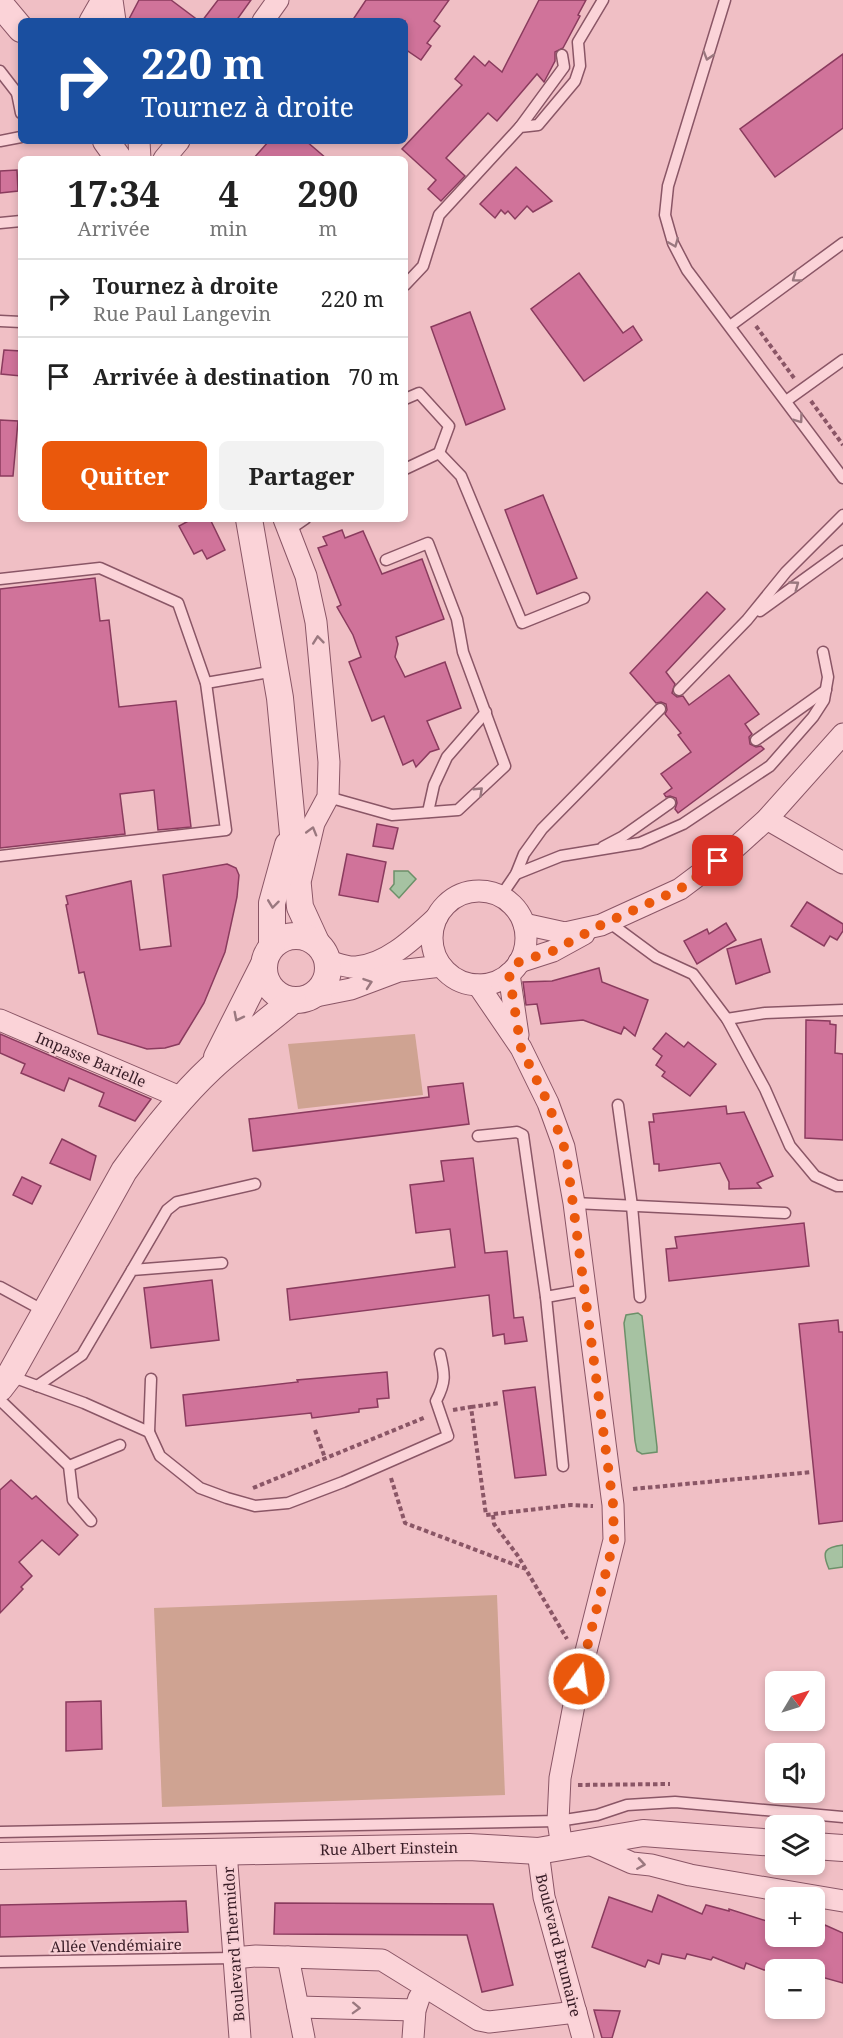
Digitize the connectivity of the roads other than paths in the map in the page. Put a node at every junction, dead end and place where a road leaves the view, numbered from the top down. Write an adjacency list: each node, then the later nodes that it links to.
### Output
1 (16, 0): 8 (street)
2 (102, 0): 9 (street)
3 (112, 0): 10 (street)
4 (278, 0): 11 (street)
5 (603, 0): 16 (lane)
6 (725, 0): 27 (lane, one-way to 27)
7 (0, 4): 12 (street)
8 (31, 18)
9 (92, 18)
10 (115, 18)
11 (265, 18)
12 (18, 25)
13 (562, 55): 16 (lane)
14 (0, 71): 15 (lane)
15 (18, 92)
16 (520, 128): 24 (lane)
17 (18, 138): 18 (lane)
18 (0, 141)
19 (176, 144): 20 (street)
20 (166, 156)
21 (18, 221): 22 (lane)
22 (0, 223)
23 (843, 243): 27 (lane, one-way to 27)
24 (408, 282)
25 (0, 321): 26 (lane)
26 (18, 322)
27 (730, 326): 30 (lane)
28 (843, 360): 30 (lane)
29 (408, 398): 31 (lane)
30 (786, 401): 33 (lane, one-way to 33)
31 (439, 453): 32 (lane); 40 (lane)
32 (408, 468)
33 (842, 474)
34 (843, 515): 41 (lane)
35 (250, 522): 43 (street)
36 (293, 523): 51 (street, one-way to 36)
37 (843, 551): 41 (lane, one-way to 37)
38 (386, 560): 48 (lane)
39 (0, 579): 44 (lane)
40 (584, 598)
41 (747, 620): 45 (lane)
42 (824, 652): 46 (lane)
43 (275, 671): 44 (lane); 55 (street)
44 (206, 683): 57 (lane)
45 (679, 690)
46 (826, 690): 50 (lane); 56 (lane)
47 (660, 709): 59 (lane)
48 (486, 712): 53 (lane); 53 (lane, one-way to 48)
49 (843, 734): 54 (street)
50 (756, 740)
51 (328, 797): 53 (lane); 60 (street, one-way to 51)
52 (670, 803): 56 (lane)
53 (428, 812)
54 (767, 819): 58 (street); 64 (street)
55 (293, 827): 60 (street); 66 (street, one-way to 66)
56 (594, 851): 59 (lane)
57 (0, 856)
58 (843, 863)
59 (516, 874): 61 (lane)
60 (298, 888): 65 (street)
61 (501, 896): 62 (street); 63 (street)
62 (437, 917): 65 (street); 67 (street)
63 (524, 924): 64 (street); 68 (street)
64 (606, 924): 68 (street); 72 (lane)
65 (322, 952): 66 (street); 70 (street)
66 (268, 956): 70 (street); 75 (street, one-way to 75)
67 (441, 966): 69 (street); 70 (street, one-way to 67)
68 (514, 968): 69 (street); 74 (street)
69 (478, 985): 74 (street)
70 (302, 999): 75 (street)
71 (843, 1010): 72 (lane)
72 (727, 1019): 80 (lane)
73 (0, 1020): 76 (street, Impasse Barielle)
74 (521, 1048): 81 (street, Boulevard Brumaire)
75 (211, 1068): 76 (street)
76 (182, 1098): 90 (street)
77 (618, 1105): 82 (lane)
78 (478, 1136): 88 (lane)
79 (255, 1184): 85 (lane)
80 (843, 1186)
81 (574, 1203): 82 (lane); 87 (street, Boulevard Brumaire)
82 (632, 1206): 83 (lane); 89 (lane)
83 (785, 1213)
84 (222, 1263): 85 (lane)
85 (132, 1270): 94 (lane)
86 (0, 1287): 90 (lane)
87 (585, 1290): 88 (lane); 102 (street, Boulevard Brumaire)
88 (546, 1297): 99 (lane)
89 (640, 1297)
90 (47, 1312): 93 (street)
91 (440, 1354): 96 (lane)
92 (151, 1379): 96 (lane)
93 (5, 1382): 94 (lane)
94 (37, 1386): 96 (lane)
95 (0, 1400): 98 (lane)
96 (149, 1432)
97 (120, 1444): 98 (lane)
98 (69, 1466): 100 (lane)
99 (563, 1466)
100 (91, 1521)
101 (843, 1817): 102 (lane)
102 (558, 1821): 103 (lane); 108 (street, Boulevard Brumaire)
103 (0, 1832)
104 (765, 1842): 105 (street, Rue Albert Einstein)
105 (587, 1843): 108 (street, Rue Albert Einstein); 111 (street, one-way to 111)
106 (825, 1847): 107 (street)
107 (843, 1848)
108 (550, 1849): 109 (street, Rue Albert Einstein); 118 (street, Boulevard Brumaire)
109 (226, 1851): 110 (street, Rue Albert Einstein); 113 (street, Boulevard Thermidor)
110 (0, 1856)
111 (843, 1901)
112 (288, 1957): 113 (street); 115 (street); 116 (street)
113 (233, 1958): 114 (lane, Allée Vendémiaire); 120 (street, Boulevard Thermidor)
114 (0, 1962)
115 (424, 1986): 117 (street); 119 (street)
116 (298, 2007): 117 (street, one-way to 117); 121 (street)
117 (415, 2010): 122 (street)
118 (576, 2012): 119 (street); 123 (street, Boulevard Brumaire)
119 (474, 2029)
120 (240, 2038)
121 (304, 2038)
122 (413, 2038)
123 (583, 2038)

